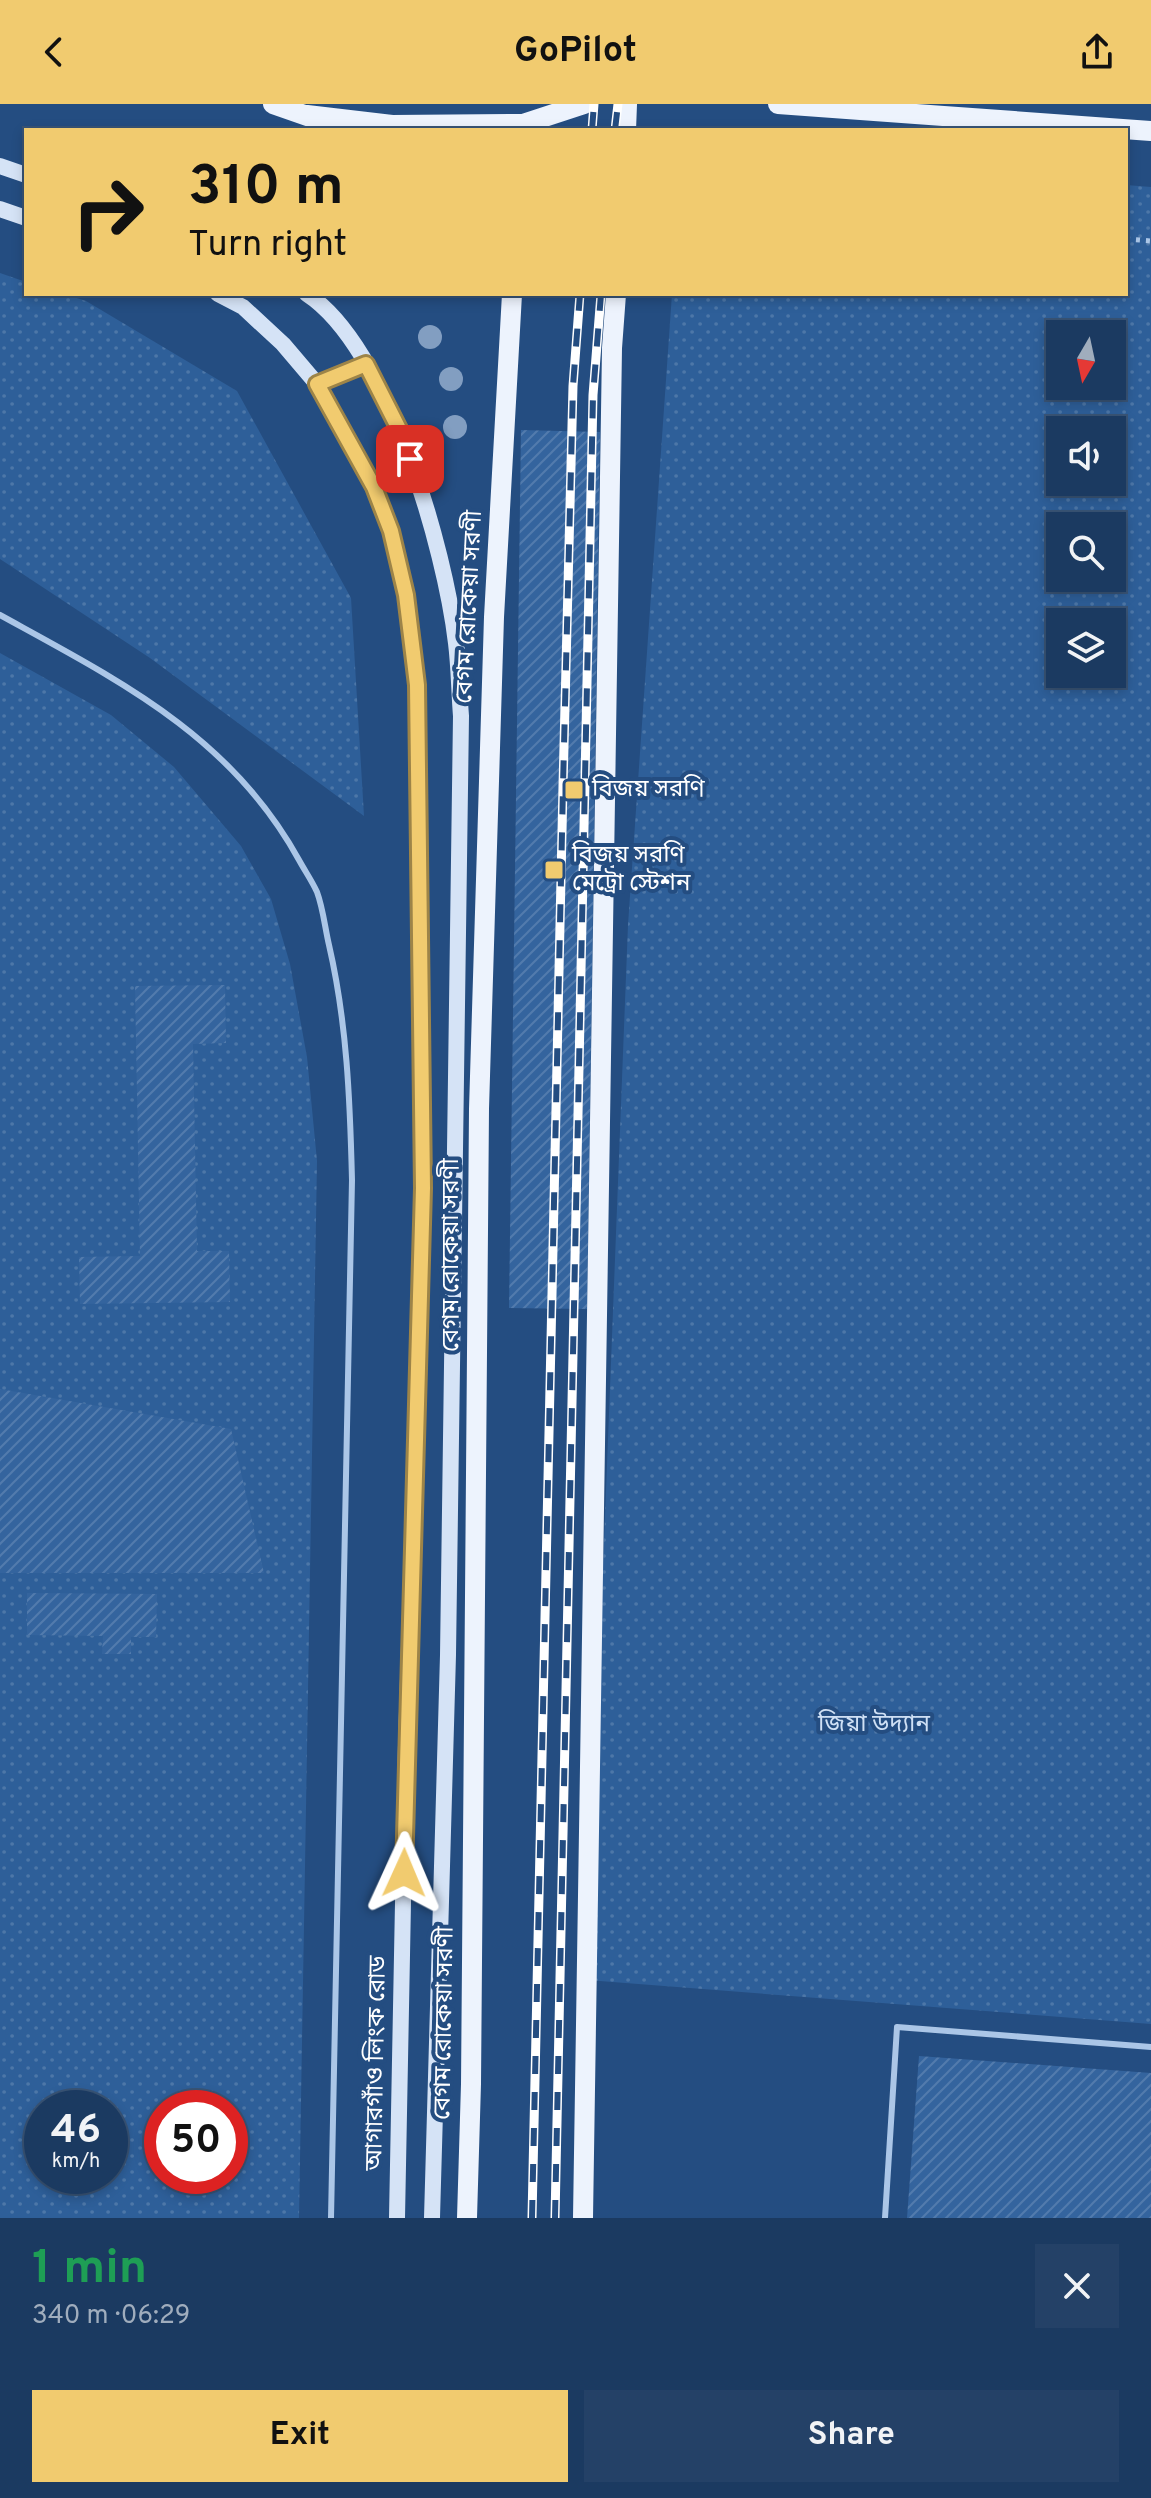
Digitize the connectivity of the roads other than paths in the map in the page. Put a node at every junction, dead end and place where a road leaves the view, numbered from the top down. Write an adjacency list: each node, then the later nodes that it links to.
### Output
1 (273, 104): 5 (main road)
2 (584, 104): 6 (main road)
3 (627, 104): 8 (main road)
4 (778, 104): 9 (main road)
5 (307, 115): 6 (main road); 7 (main road)
6 (523, 119)
7 (333, 128)
8 (626, 128)
9 (1110, 128)
10 (1128, 129): 11 (main road)
11 (1151, 131)
12 (0, 166): 13 (main road)
13 (24, 174)
14 (0, 209): 15 (main road)
15 (24, 217)
16 (222, 296): 21 (main road, আগারগাঁও লিংক রোড)
17 (309, 296): 20 (main road)
18 (512, 296): 27 (main road, বেগম রোকেয়া সরণী)
19 (616, 296): 28 (main road)
20 (366, 364): 21 (main road); 26 (main road)
21 (317, 384): 25 (main road, আগারগাঁও লিংক রোড)
22 (0, 615): 24 (lane)
23 (1151, 2047): 29 (lane)
24 (331, 2218)
25 (397, 2218)
26 (432, 2218)
27 (467, 2218)
28 (583, 2218)
29 (885, 2218)

